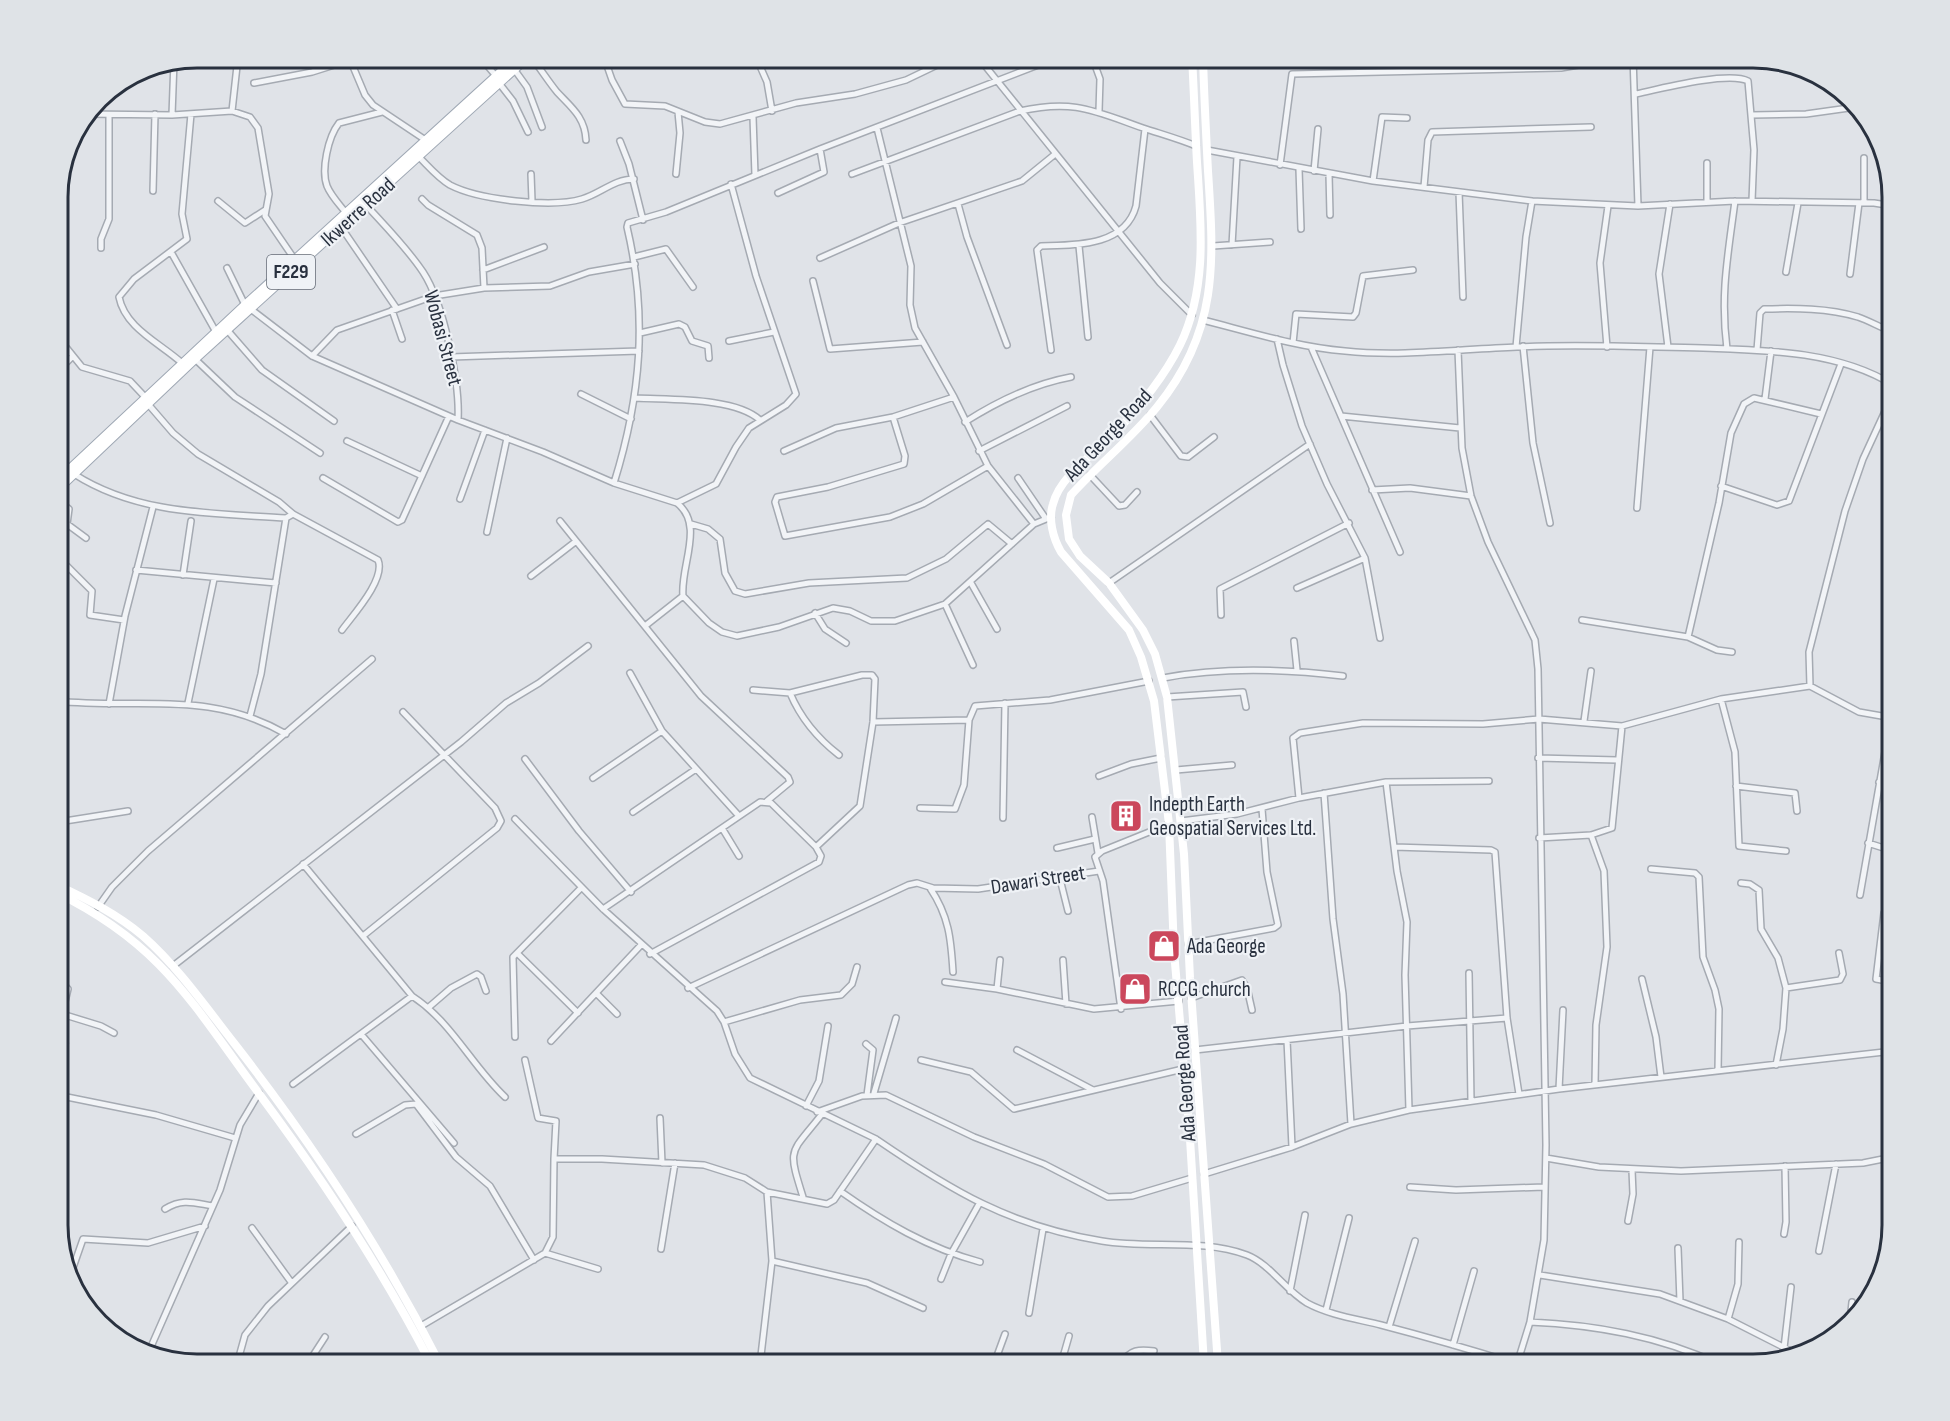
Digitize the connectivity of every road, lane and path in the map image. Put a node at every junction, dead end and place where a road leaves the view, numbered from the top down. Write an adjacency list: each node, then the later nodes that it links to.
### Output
1 (237, 68): 24 (street)
2 (325, 68): 21 (street)
3 (353, 68): 28 (street)
4 (489, 68): 19 (street)
5 (508, 68): 19 (main road, Ikwerre Road / F229)
6 (538, 68): 44 (street)
7 (608, 68): 29 (street)
8 (761, 68): 25 (street)
9 (931, 68): 25 (street)
10 (988, 68): 20 (street)
11 (1030, 68): 20 (street)
12 (1096, 68): 27 (street)
13 (1192, 68): 47 (main road, Ada George Road)
14 (1203, 68): 49 (main road, Ada George Road)
15 (1562, 68): 56 (street)
16 (1634, 68): 22 (street)
17 (514, 69): 19 (main road, Ikwerre Road / F229); 38 (street)
18 (174, 70): 34 (street)
19 (498, 80): 43 (street); 45 (main road, Ikwerre Road / F229); 51 (main road, Ikwerre Road / F229)
20 (998, 80): 26 (street); 40 (street)
21 (254, 83)
22 (1636, 94): 35 (street); 85 (street)
23 (1848, 108): 35 (street)
24 (232, 111): 32 (street); 86 (street)
25 (772, 111): 36 (street)
26 (1020, 111): 27 (street); 50 (street); 54 (street)
27 (1099, 111): 41 (street)
28 (382, 112): 45 (street); 87 (street)
29 (678, 112): 36 (street); 60 (street)
30 (97, 114): 33 (street)
31 (154, 114): 33 (street); 34 (street); 68 (street)
32 (191, 114): 34 (street); 100 (street)
33 (109, 115): 99 (street)
34 (172, 115)
35 (1752, 115): 76 (street)
36 (753, 117): 63 (street)
37 (1407, 118): 65 (street)
38 (542, 127)
39 (1591, 127): 67 (street)
40 (877, 128): 48 (street); 54 (street)
41 (1145, 129): 47 (street); 93 (street)
42 (1318, 129): 58 (street)
43 (528, 132)
44 (586, 140)
45 (427, 141): 87 (main road, Ikwerre Road / F229)
46 (620, 141): 64 (street)
47 (1196, 146): 118 (main road, Ada George Road)
48 (820, 149): 63 (street); 70 (street)
49 (1207, 150): 52 (street); 97 (main road, Ada George Road)
50 (1054, 155): 80 (street); 93 (street)
51 (419, 157): 73 (street); 83 (main road, Ikwerre Road / F229)
52 (1237, 157): 56 (street); 95 (street)
53 (1864, 158): 79 (street)
54 (886, 163): 61 (street); 90 (street)
55 (1707, 163): 77 (street)
56 (1280, 165): 57 (street)
57 (1299, 169): 58 (street); 92 (street)
58 (1314, 171): 62 (street)
59 (531, 174): 73 (street)
60 (676, 174)
61 (852, 174)
62 (1329, 174): 65 (street); 88 (street)
63 (755, 175): 66 (street)
64 (634, 179): 73 (street); 89 (street)
65 (1373, 182): 67 (street)
66 (731, 184): 89 (street); 123 (street)
67 (1424, 187): 69 (street)
68 (153, 191)
69 (1459, 192): 74 (street); 115 (street)
70 (778, 193)
71 (422, 199): 106 (street)
72 (218, 201): 86 (street)
73 (532, 201)
74 (1532, 201): 84 (street); 132 (street)
75 (1735, 201): 76 (street); 77 (street); 137 (street)
76 (1752, 201): 78 (street)
77 (1707, 202): 81 (street)
78 (1797, 203): 79 (street); 108 (street)
79 (1862, 203): 82 (street); 109 (street)
80 (958, 204): 90 (street); 131 (street)
81 (1670, 204): 85 (street); 136 (street)
82 (1882, 205)
83 (366, 206): 91 (main road, Ikwerre Road / F229); 114 (street, Wobasi Street)
84 (1608, 206): 85 (street); 135 (street)
85 (1638, 206)
86 (265, 210): 103 (street)
87 (346, 213): 103 (main road, Ikwerre Road / F229)
88 (1330, 215)
89 (643, 220): 101 (street)
90 (898, 223): 102 (street); 129 (street)
91 (341, 227): 110 (main road, Ikwerre Road / F229); 117 (street)
92 (1301, 229)
93 (1117, 231): 96 (street); 118 (street)
94 (1270, 242): 95 (street)
95 (1232, 244): 97 (street)
96 (1079, 246): 125 (street); 138 (street)
97 (1213, 246): 119 (main road, Ada George Road)
98 (544, 247): 106 (street)
99 (101, 248)
100 (171, 252): 122 (street); 150 (street)
101 (634, 257): 104 (street); 112 (street)
102 (820, 258)
103 (295, 260): 110 (main road, Ikwerre Road / F229)
104 (635, 264): 113 (street); 124 (street)
105 (227, 268): 116 (street)
106 (483, 270): 113 (street)
107 (1413, 270): 130 (street)
108 (1786, 272)
109 (1850, 274)
110 (279, 278): 116 (main road, Ikwerre Road / F229)
111 (813, 282): 129 (street)
112 (693, 287)
113 (484, 288): 114 (street)
114 (434, 296): 117 (street); 146 (street, Wobasi Street)
115 (1463, 297)
116 (249, 307): 121 (main road, Ikwerre Road / F229); 122 (main road, Ikwerre Road / F229); 145 (street)
117 (394, 310): 126 (street); 145 (street)
118 (1192, 315): 199 (main road, Ada George Road)
119 (1203, 320): 127 (street); 161 (main road, Ada George Road)
120 (1882, 327): 140 (street)
121 (228, 331): 148 (main road, Ikwerre Road / F229); 169 (street)
122 (216, 332): 150 (main road, Ikwerre Road / F229)
123 (774, 332): 128 (street); 168 (street)
124 (640, 333): 142 (street); 147 (street)
125 (1088, 337)
126 (402, 339)
127 (1277, 339): 130 (street); 176 (street)
128 (729, 341)
129 (923, 342): 155 (street)
130 (1293, 343): 134 (street)
131 (1007, 345)
132 (1520, 346): 135 (street); 139 (street); 203 (street)
133 (1650, 346): 135 (street); 136 (street); 196 (street)
134 (1311, 347): 139 (street); 163 (street)
135 (1607, 347)
136 (1668, 347): 137 (street)
137 (1727, 349): 140 (street)
138 (1051, 350)
139 (1458, 350): 171 (street)
140 (1757, 350): 143 (street)
141 (68, 351): 144 (street)
142 (639, 351): 146 (street); 156 (street)
143 (1771, 351): 151 (street); 157 (street)
144 (72, 357): 149 (street); 158 (street)
145 (312, 357): 162 (street)
146 (451, 357): 167 (street, Wobasi Street)
147 (709, 358)
148 (195, 359): 158 (main road, Ikwerre Road / F229); 179 (street)
149 (68, 361)
150 (182, 363): 158 (main road, Ikwerre Road / F229)
151 (1841, 364): 153 (street); 160 (street)
152 (1071, 377): 170 (street)
153 (1882, 380)
154 (581, 394): 166 (street)
155 (954, 397): 164 (street); 170 (street)
156 (636, 398): 166 (street); 168 (street)
157 (1765, 399): 160 (street); 189 (street)
158 (147, 401): 181 (main road, Ikwerre Road / F229); 182 (main road, Ikwerre Road / F229); 197 (street)
159 (1067, 406): 178 (street)
160 (1821, 414): 189 (street)
161 (1150, 415): 173 (street); 183 (main road, Ada George Road)
162 (449, 416): 167 (street); 184 (street)
163 (1341, 416): 171 (street); 190 (street)
164 (893, 417): 177 (street); 180 (street)
165 (1882, 418): 245 (street)
166 (631, 419): 188 (street)
167 (458, 420): 172 (street)
168 (760, 420): 194 (street)
169 (334, 421)
170 (965, 422): 178 (street)
171 (1460, 428): 192 (street)
172 (485, 430): 174 (street); 193 (street)
173 (1214, 437)
174 (507, 438): 188 (street); 207 (street)
175 (347, 441): 184 (street)
176 (1310, 444): 202 (street); 220 (street)
177 (784, 451)
178 (979, 452): 180 (street)
179 (320, 453)
180 (988, 466): 205 (street)
181 (68, 471)
182 (74, 474): 187 (main road, Ikwerre Road / F229); 195 (street)
183 (1090, 475): 191 (street); 220 (main road, Ada George Road)
184 (422, 477): 185 (street)
185 (323, 478)
186 (1018, 478): 199 (street)
187 (68, 480)
188 (614, 483): 194 (street)
189 (1721, 486): 231 (street)
190 (1372, 490): 192 (street); 211 (street)
191 (1137, 492)
192 (1471, 496): 258 (street)
193 (460, 499)
194 (677, 503): 204 (street)
195 (153, 507): 198 (street); 214 (street)
196 (1637, 508)
197 (293, 513): 198 (street); 230 (street)
198 (286, 518): 218 (street)
199 (1048, 518): 205 (street); 244 (main road, Ada George Road)
200 (191, 521): 215 (street)
201 (560, 521): 209 (street)
202 (1348, 523): 212 (street); 225 (street)
203 (1550, 523)
204 (691, 524): 210 (street); 222 (street)
205 (1034, 524): 210 (street)
206 (68, 525): 208 (street)
207 (487, 532)
208 (86, 538)
209 (575, 542): 216 (street); 228 (street)
210 (1012, 544): 219 (street)
211 (1400, 552)
212 (1365, 558): 221 (street); 232 (street)
213 (68, 567): 226 (street)
214 (136, 570): 215 (street); 226 (street)
215 (183, 574): 217 (street)
216 (531, 576)
217 (214, 579): 218 (street); 251 (street)
218 (276, 583): 256 (street)
219 (971, 583): 223 (street); 229 (street)
220 (1109, 583): 243 (main road, Ada George Road)
221 (1297, 588)
222 (683, 596): 224 (street); 228 (street)
223 (945, 604): 224 (street); 238 (street)
224 (815, 613): 234 (street)
225 (1221, 615)
226 (124, 620): 253 (street)
227 (1582, 620): 231 (street)
228 (645, 626): 284 (street)
229 (997, 629)
230 (342, 630)
231 (1688, 637): 236 (street)
232 (1380, 638)
233 (1294, 641): 239 (street)
234 (846, 643)
235 (588, 646): 265 (street)
236 (1732, 652)
237 (372, 659): 264 (street)
238 (973, 665)
239 (1297, 670): 242 (street); 243 (street)
240 (1591, 671): 260 (street)
241 (630, 673): 263 (street)
242 (1343, 676)
243 (1163, 678): 248 (main road, Ada George Road)
244 (1149, 681): 252 (street); 267 (main road, Ada George Road)
245 (1810, 686): 249 (street); 257 (street)
246 (753, 690): 247 (street)
247 (790, 693): 261 (street); 266 (street)
248 (1167, 697): 254 (street); 274 (main road, Ada George Road)
249 (1721, 699): 262 (street); 281 (street)
250 (68, 702): 253 (street)
251 (188, 703): 253 (street); 256 (street)
252 (1005, 703): 259 (street); 292 (street)
253 (109, 704)
254 (1246, 707)
255 (403, 712): 265 (street)
256 (250, 716): 264 (street)
257 (1882, 716)
258 (1539, 719): 260 (street); 268 (street); 283 (street)
259 (969, 720): 261 (street); 285 (street)
260 (1584, 721): 262 (street)
261 (873, 722): 302 (street)
262 (1622, 726): 270 (street)
263 (662, 731): 273 (street); 276 (street)
264 (286, 734): 320 (street)
265 (444, 754): 309 (street); 324 (street)
266 (839, 755)
267 (1161, 758): 275 (street); 296 (main road, Ada George Road)
268 (1538, 758): 270 (street); 299 (street)
269 (525, 759): 317 (street)
270 (1617, 760): 298 (street)
271 (1232, 765): 274 (street)
272 (1882, 767): 279 (street)
273 (696, 769): 289 (street); 290 (street)
274 (1176, 770): 294 (main road, Ada George Road)
275 (1098, 776)
276 (593, 778)
277 (1489, 781): 278 (street)
278 (1386, 782): 282 (street); 303 (street)
279 (1879, 782): 280 (street); 301 (street)
280 (1882, 783)
281 (1736, 786): 288 (street); 306 (street)
282 (1324, 793): 283 (street); 362 (street)
283 (1299, 798): 286 (street)
284 (767, 801): 290 (street); 302 (street)
285 (920, 808)
286 (1262, 809): 294 (street); 325 (street)
287 (128, 811): 295 (street)
288 (1797, 811)
289 (633, 812)
290 (739, 816): 297 (street)
291 (1092, 817): 300 (street)
292 (1003, 818)
293 (515, 819): 315 (street)
294 (1181, 820): 325 (main road, Ada George Road)
295 (68, 821)
296 (1169, 824): 307 (street, Dawari Street); 346 (main road, Ada George Road)
297 (722, 828): 308 (street); 317 (street)
298 (1591, 835): 299 (street); 378 (street)
299 (1539, 838): 381 (street)
300 (1095, 839): 305 (street); 307 (street)
301 (1868, 843): 304 (street); 318 (street)
302 (816, 847): 329 (street)
303 (1394, 847): 356 (street); 360 (street)
304 (1882, 847)
305 (1057, 848)
306 (1786, 851)
307 (1098, 853): 311 (street, Dawari Street)
308 (738, 856)
309 (303, 864): 324 (street); 332 (street)
310 (1651, 869): 375 (street)
311 (1099, 871): 312 (street, Dawari Street); 349 (street)
312 (1059, 875): 314 (street, Dawari Street); 322 (street)
313 (1741, 883): 340 (street)
314 (929, 886): 334 (street); 339 (street, Dawari Street)
315 (581, 888): 321 (street); 327 (street)
316 (68, 892): 320 (main road)
317 (631, 892): 321 (street)
318 (1860, 895)
319 (68, 897): 320 (main road)
320 (97, 909): 332 (main road); 382 (main road)
321 (603, 909): 326 (street)
322 (1068, 911)
323 (1882, 930): 337 (street)
324 (363, 936): 344 (street)
325 (1188, 944): 345 (main road, Ada George Road)
326 (641, 945): 329 (street); 343 (street)
327 (517, 953): 352 (street); 364 (street)
328 (1839, 953): 340 (street)
329 (650, 954): 339 (street)
330 (1000, 960): 341 (street)
331 (1063, 960): 347 (street)
332 (173, 966): 452 (main road)
333 (856, 967): 358 (street)
334 (952, 972)
335 (1469, 973): 357 (street)
336 (1642, 979): 376 (street)
337 (1882, 980)
338 (945, 982): 341 (street)
339 (688, 988): 358 (street)
340 (1786, 988): 373 (street)
341 (998, 989): 347 (street)
342 (486, 991): 348 (street)
343 (596, 993): 352 (street); 353 (street)
344 (412, 996): 348 (street); 363 (street)
345 (1191, 998): 350 (street); 369 (main road, Ada George Road)
346 (1179, 1001): 349 (street); 374 (main road, Ada George Road)
347 (1066, 1004): 349 (street)
348 (429, 1007): 385 (street)
349 (1121, 1009)
350 (1252, 1010)
351 (1563, 1010): 379 (street)
352 (578, 1013): 366 (street)
353 (617, 1014)
354 (68, 1018): 361 (street)
355 (896, 1018): 383 (street)
356 (1508, 1018): 357 (street); 384 (street)
357 (1468, 1020): 360 (street); 387 (street)
358 (724, 1022): 388 (street)
359 (828, 1026): 388 (street)
360 (1407, 1026): 362 (street); 389 (street)
361 (114, 1033)
362 (1346, 1033): 365 (street); 392 (street)
363 (362, 1034): 377 (street); 396 (street)
364 (515, 1038)
365 (1287, 1040): 369 (street); 397 (street)
366 (551, 1041)
367 (866, 1044): 383 (street)
368 (1017, 1050): 380 (street)
369 (1195, 1050): 406 (main road, Ada George Road)
370 (1882, 1052): 373 (street)
371 (525, 1060): 399 (street)
372 (921, 1060): 380 (street)
373 (1776, 1065): 375 (street)
374 (1183, 1069): 380 (street); 407 (main road, Ada George Road)
375 (1718, 1071): 376 (street)
376 (1661, 1077): 378 (street)
377 (293, 1084)
378 (1595, 1085): 379 (street)
379 (1559, 1089): 381 (street)
380 (1093, 1090)
381 (1544, 1091): 384 (street); 398 (street)
382 (259, 1093): 394 (street); 420 (main road)
383 (870, 1094): 390 (street); 407 (street)
384 (1519, 1094): 387 (street)
385 (505, 1096)
386 (68, 1097): 394 (street)
387 (1471, 1101): 389 (street)
388 (806, 1106): 390 (street)
389 (1409, 1110): 392 (street)
390 (819, 1113): 395 (street); 412 (street)
391 (660, 1118): 401 (street)
392 (1351, 1124): 397 (street)
393 (356, 1134): 433 (street)
394 (235, 1138): 414 (street)
395 (876, 1139): 410 (street); 413 (street)
396 (454, 1143)
397 (1292, 1147): 406 (street)
398 (1546, 1158): 405 (street); 409 (street)
399 (554, 1159): 401 (street); 431 (street)
400 (1882, 1159): 403 (street)
401 (662, 1163): 402 (street)
402 (675, 1163): 411 (street); 429 (street)
403 (1836, 1164): 404 (street); 430 (street)
404 (1785, 1166): 405 (street); 423 (street)
405 (1632, 1170): 418 (street)
406 (1204, 1174): 427 (main road, Ada George Road)
407 (1192, 1178): 426 (main road, Ada George Road)
408 (1410, 1187): 409 (street)
409 (1544, 1187): 439 (street)
410 (840, 1191): 412 (street); 432 (street)
411 (767, 1192): 412 (street); 434 (street)
412 (803, 1197)
413 (980, 1204): 422 (street); 432 (street)
414 (213, 1206): 415 (street); 419 (street)
415 (165, 1209)
416 (1305, 1215): 443 (street)
417 (1349, 1218): 447 (street)
418 (1628, 1221)
419 (205, 1226): 436 (street); 458 (street)
420 (351, 1226): 441 (street); 464 (main road)
421 (252, 1228): 441 (street)
422 (1043, 1229): 426 (street); 449 (street)
423 (1784, 1234)
424 (1415, 1241): 453 (street)
425 (1739, 1242): 450 (street)
426 (1195, 1246): 427 (street); 470 (main road, Ada George Road)
427 (1209, 1248): 443 (street); 471 (main road, Ada George Road)
428 (1678, 1248): 444 (street)
429 (660, 1249)
430 (1819, 1251)
431 (545, 1253): 433 (street); 437 (street)
432 (951, 1254): 435 (street); 440 (street)
433 (534, 1260): 452 (street)
434 (772, 1261): 446 (street); 466 (street)
435 (980, 1262)
436 (74, 1265)
437 (598, 1269)
438 (1474, 1270): 457 (street)
439 (1540, 1275): 444 (street); 451 (street)
440 (941, 1279)
441 (291, 1282): 462 (street)
442 (1791, 1287): 459 (street)
443 (1290, 1291): 447 (street)
444 (1680, 1301): 450 (street)
445 (1852, 1302): 448 (street)
446 (923, 1308)
447 (1326, 1310): 453 (street)
448 (1851, 1310)
449 (1029, 1312)
450 (1728, 1319): 459 (street)
451 (1530, 1322): 473 (street); 474 (street)
452 (421, 1326): 465 (main road)
453 (1389, 1327): 457 (street)
454 (1005, 1334): 467 (street)
455 (1069, 1336): 468 (street)
456 (325, 1338): 463 (street)
457 (1453, 1345): 472 (street)
458 (151, 1346)
459 (1784, 1347): 460 (street)
460 (1787, 1349)
461 (1154, 1351): 469 (street)
462 (240, 1354)
463 (314, 1354)
464 (426, 1354)
465 (435, 1354)
466 (761, 1354)
467 (998, 1354)
468 (1064, 1354)
469 (1129, 1354)
470 (1203, 1354)
471 (1217, 1354)
472 (1483, 1354)
473 (1520, 1354)
474 (1691, 1354)

